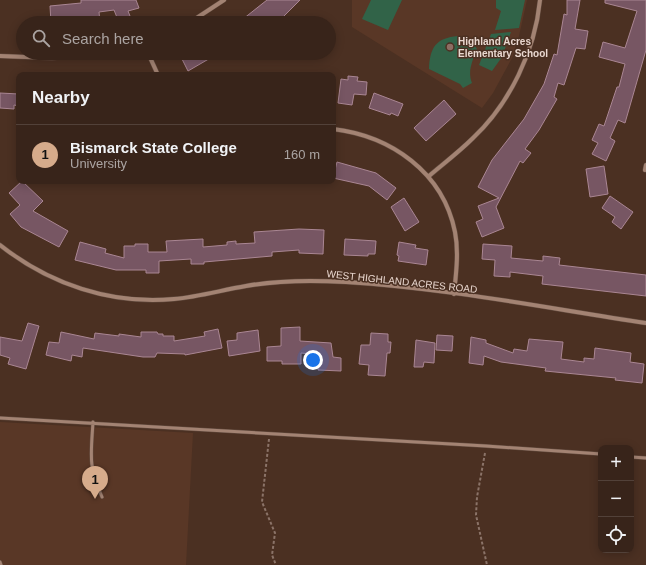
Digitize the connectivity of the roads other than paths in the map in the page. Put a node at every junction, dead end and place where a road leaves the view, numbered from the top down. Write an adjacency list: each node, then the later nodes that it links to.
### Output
1 (224, 0): 3 (street)
2 (540, 0): 9 (street)
3 (200, 16)
4 (0, 56): 5 (street)
5 (16, 57)
6 (151, 60): 7 (street)
7 (157, 72)
8 (336, 129): 9 (street)
9 (428, 176): 11 (street)
10 (0, 245): 11 (street, WEST HIGHLAND ACRES ROAD)
11 (454, 294): 12 (street, WEST HIGHLAND ACRES ROAD)
12 (646, 323)
13 (0, 418): 14 (lane)
14 (93, 422): 15 (lane); 18 (lane)
15 (598, 454)
16 (634, 457): 17 (lane)
17 (646, 458)
18 (102, 497)
19 (0, 562): 20 (lane)
20 (1, 565)

